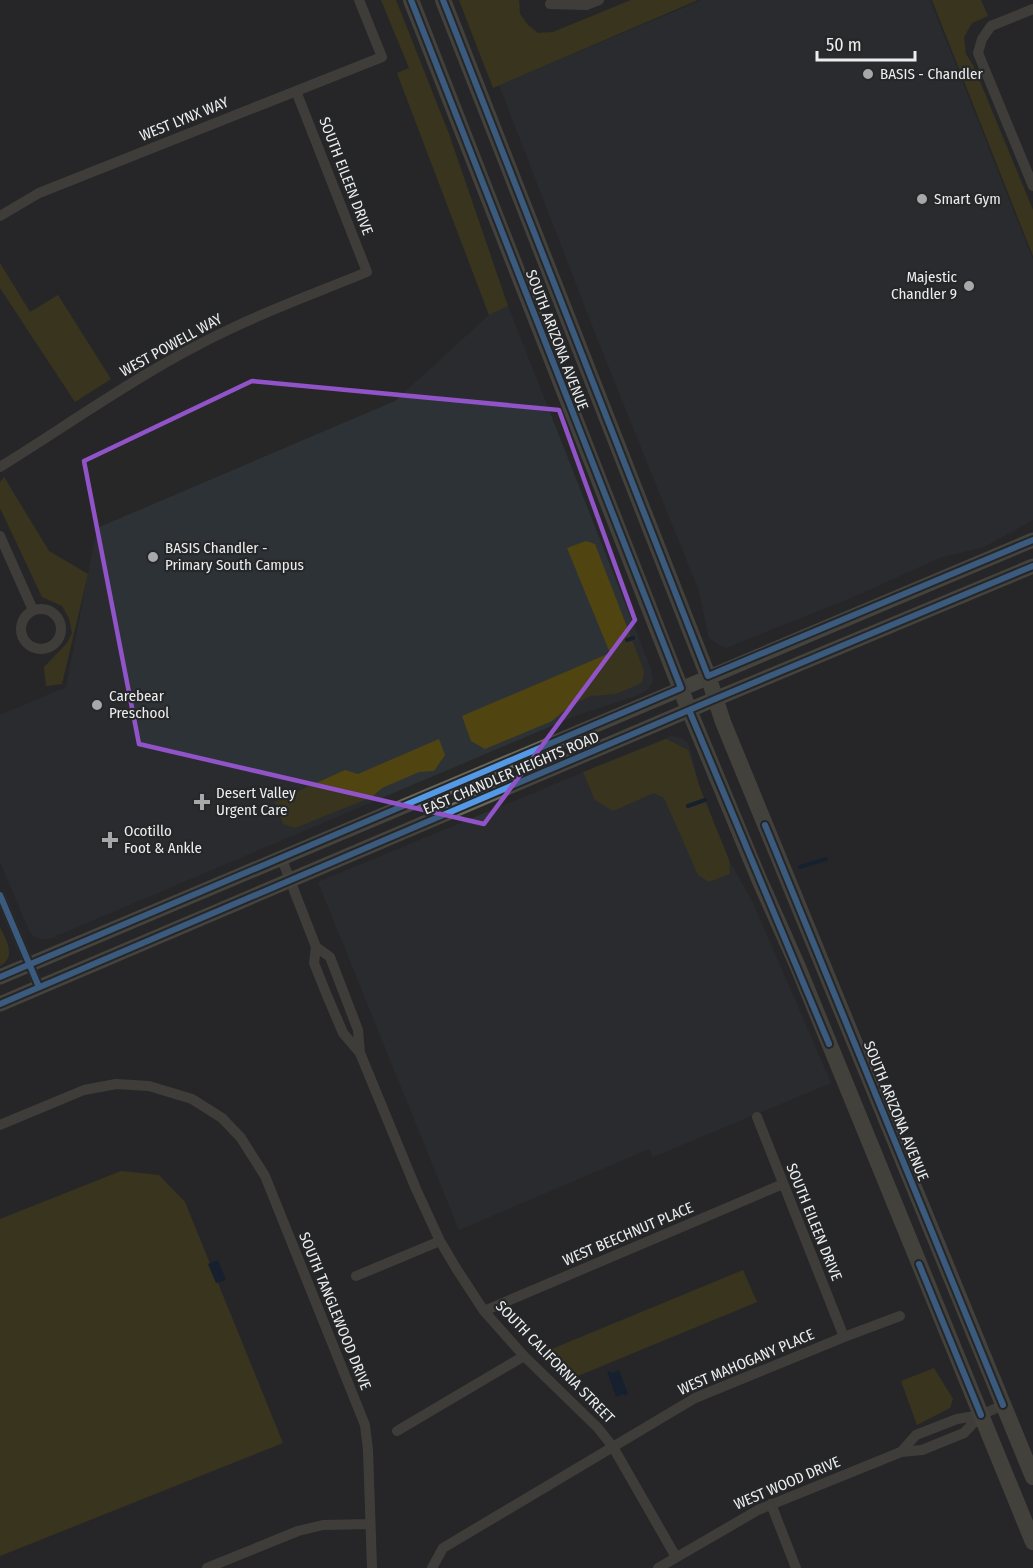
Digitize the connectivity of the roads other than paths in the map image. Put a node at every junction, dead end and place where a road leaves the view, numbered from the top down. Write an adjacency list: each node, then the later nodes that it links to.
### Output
1 (359, 0): 7 (street, WEST LYNX WAY)
2 (411, 0): 17 (main road, SOUTH ARIZONA AVENUE)
3 (443, 0): 16 (main road, SOUTH ARIZONA AVENUE)
4 (598, 0): 5 (street)
5 (550, 4)
6 (1033, 9): 8 (street)
7 (296, 91): 9 (street, WEST LYNX WAY); 10 (street, SOUTH EILEEN DRIVE)
8 (1033, 186)
9 (0, 216)
10 (368, 272): 11 (street, WEST POWELL WAY)
11 (0, 467)
12 (0, 536): 15 (street)
13 (1033, 540): 16 (main road, EAST CHANDLER HEIGHTS ROAD)
14 (1033, 566): 18 (main road, EAST CHANDLER HEIGHTS ROAD)
15 (33, 610)
16 (708, 676): 17 (main road, EAST CHANDLER HEIGHTS ROAD); 18 (main road, SOUTH ARIZONA AVENUE)
17 (681, 688): 19 (main road, SOUTH ARIZONA AVENUE); 20 (main road, EAST CHANDLER HEIGHTS ROAD)
18 (715, 699): 19 (main road, EAST CHANDLER HEIGHTS ROAD); 32 (main road, SOUTH ARIZONA AVENUE)
19 (689, 710): 21 (main road, EAST CHANDLER HEIGHTS ROAD); 33 (main road, SOUTH ARIZONA AVENUE)
20 (346, 830): 21 (main road); 22 (main road, EAST CHANDLER HEIGHTS ROAD)
21 (355, 852): 23 (main road, EAST CHANDLER HEIGHTS ROAD)
22 (281, 857): 23 (street, SOUTH CALIFORNIA STREET); 26 (main road, EAST CHANDLER HEIGHTS ROAD)
23 (289, 880): 25 (street, SOUTH CALIFORNIA STREET); 29 (main road, EAST CHANDLER HEIGHTS ROAD)
24 (0, 895): 26 (street)
25 (316, 947): 28 (street, SOUTH CALIFORNIA STREET); 30 (street, SOUTH CALIFORNIA STREET)
26 (29, 964): 27 (main road, EAST CHANDLER HEIGHTS ROAD); 29 (street)
27 (0, 977)
28 (342, 986): 30 (street); 34 (street, SOUTH CALIFORNIA STREET)
29 (39, 987): 31 (main road, EAST CHANDLER HEIGHTS ROAD)
30 (326, 993): 34 (street, SOUTH CALIFORNIA STREET)
31 (0, 1004)
32 (851, 1035): 33 (main road); 44 (main road, SOUTH ARIZONA AVENUE)
33 (829, 1044): 45 (main road, SOUTH ARIZONA AVENUE)
34 (360, 1053): 38 (street, SOUTH CALIFORNIA STREET)
35 (757, 1118): 37 (street, SOUTH EILEEN DRIVE)
36 (0, 1125): 50 (street, SOUTH TANGLEWOOD DRIVE)
37 (783, 1184): 40 (street, WEST BEECHNUT PLACE); 42 (street, SOUTH EILEEN DRIVE)
38 (440, 1241): 39 (street); 40 (street, SOUTH CALIFORNIA STREET)
39 (356, 1276)
40 (484, 1311): 43 (street, SOUTH CALIFORNIA STREET)
41 (900, 1316): 42 (street, WEST MAHOGANY PLACE)
42 (844, 1337): 47 (street, WEST MAHOGANY PLACE)
43 (524, 1356): 46 (street); 47 (street, SOUTH CALIFORNIA STREET)
44 (1004, 1405): 45 (street, WEST WOOD DRIVE); 48 (main road, SOUTH ARIZONA AVENUE)
45 (981, 1414): 49 (street, WEST WOOD DRIVE); 51 (main road, SOUTH ARIZONA AVENUE)
46 (397, 1431)
47 (613, 1447): 52 (street, SOUTH CALIFORNIA STREET); 55 (street, WEST MAHOGANY PLACE)
48 (1033, 1477)
49 (771, 1504): 52 (street, WEST WOOD DRIVE); 57 (street)
50 (370, 1524): 53 (street); 54 (street, SOUTH TANGLEWOOD DRIVE)
51 (1033, 1542)
52 (676, 1557): 56 (street, WEST WOOD DRIVE)
53 (207, 1568)
54 (372, 1568)
55 (432, 1568)
56 (658, 1568)
57 (796, 1568)

